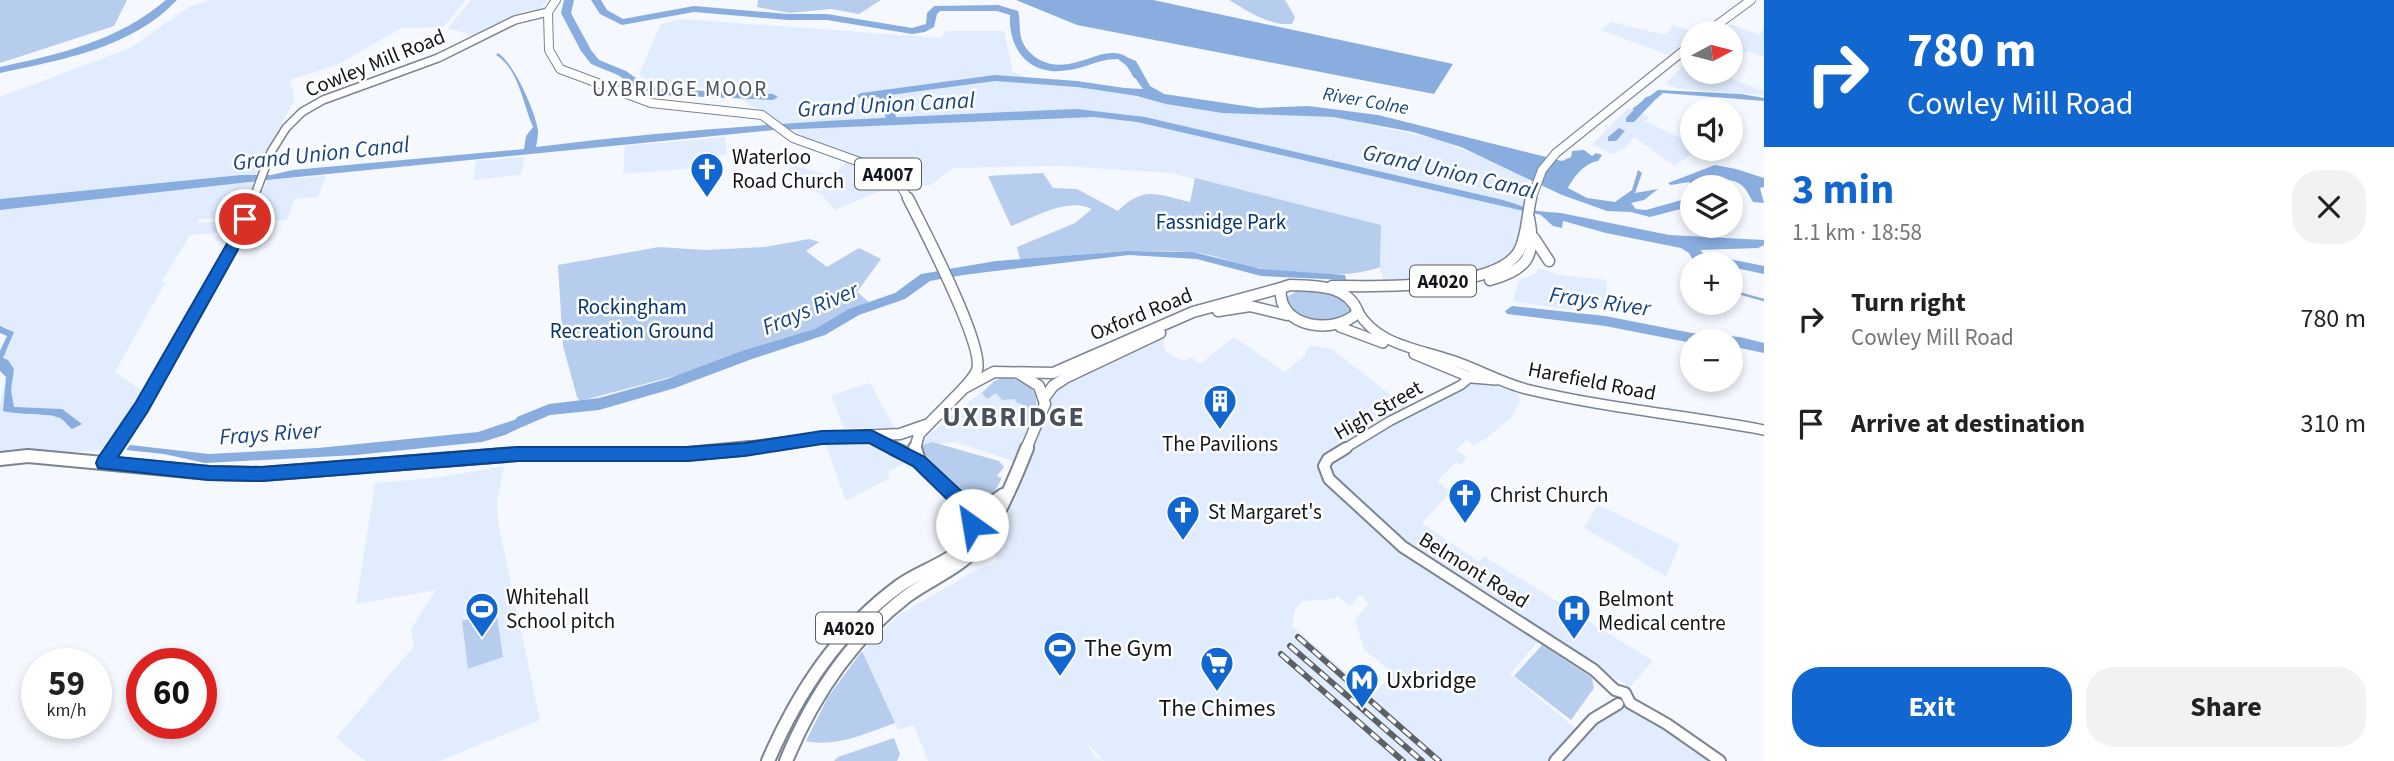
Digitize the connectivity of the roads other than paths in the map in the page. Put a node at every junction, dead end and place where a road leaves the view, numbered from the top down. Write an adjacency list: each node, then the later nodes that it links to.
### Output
1 (556, 0): 3 (main road)
2 (1751, 0): 4 (main road)
3 (548, 12): 14 (main road, A4007); 25 (street, Cowley Mill Road)
4 (1722, 21)
5 (1680, 54): 6 (main road, A4020)
6 (1529, 218): 7 (main road, A4020); 9 (main road, A4020)
7 (1535, 238): 8 (main road); 11 (main road, A4020)
8 (1549, 261)
9 (1322, 286): 10 (main road, Oxford Road); 11 (main road)
10 (1281, 288): 12 (main road); 17 (main road, Oxford Road)
11 (1357, 307): 13 (main road); 18 (main road, Harefield Road)
12 (1298, 319): 13 (main road, Oxford Road); 21 (main road, Oxford Road)
13 (1340, 327): 16 (main road, Harefield Road)
14 (977, 355): 15 (main road); 20 (main road)
15 (1003, 370): 17 (main road); 20 (main road)
16 (1457, 372): 18 (main road, Harefield Road); 19 (street, High Street)
17 (1017, 373): 21 (main road)
18 (1474, 374): 19 (street, High Street); 23 (main road, Harefield Road)
19 (1455, 386): 28 (street, High Street)
20 (964, 388): 22 (main road)
21 (1045, 397): 29 (main road, A4020)
22 (926, 425): 24 (main road); 27 (main road)
23 (1764, 430)
24 (871, 436): 25 (main road); 27 (main road)
25 (110, 455): 26 (main road)
26 (0, 459)
27 (919, 461): 30 (main road)
28 (1324, 469): 31 (street, Belmont Road)
29 (1005, 493): 30 (main road); 33 (main road, A4020)
30 (967, 507): 32 (main road, A4020)
31 (1624, 703): 34 (street); 35 (street)
32 (768, 761)
33 (786, 761)
34 (1555, 761)
35 (1720, 761)

